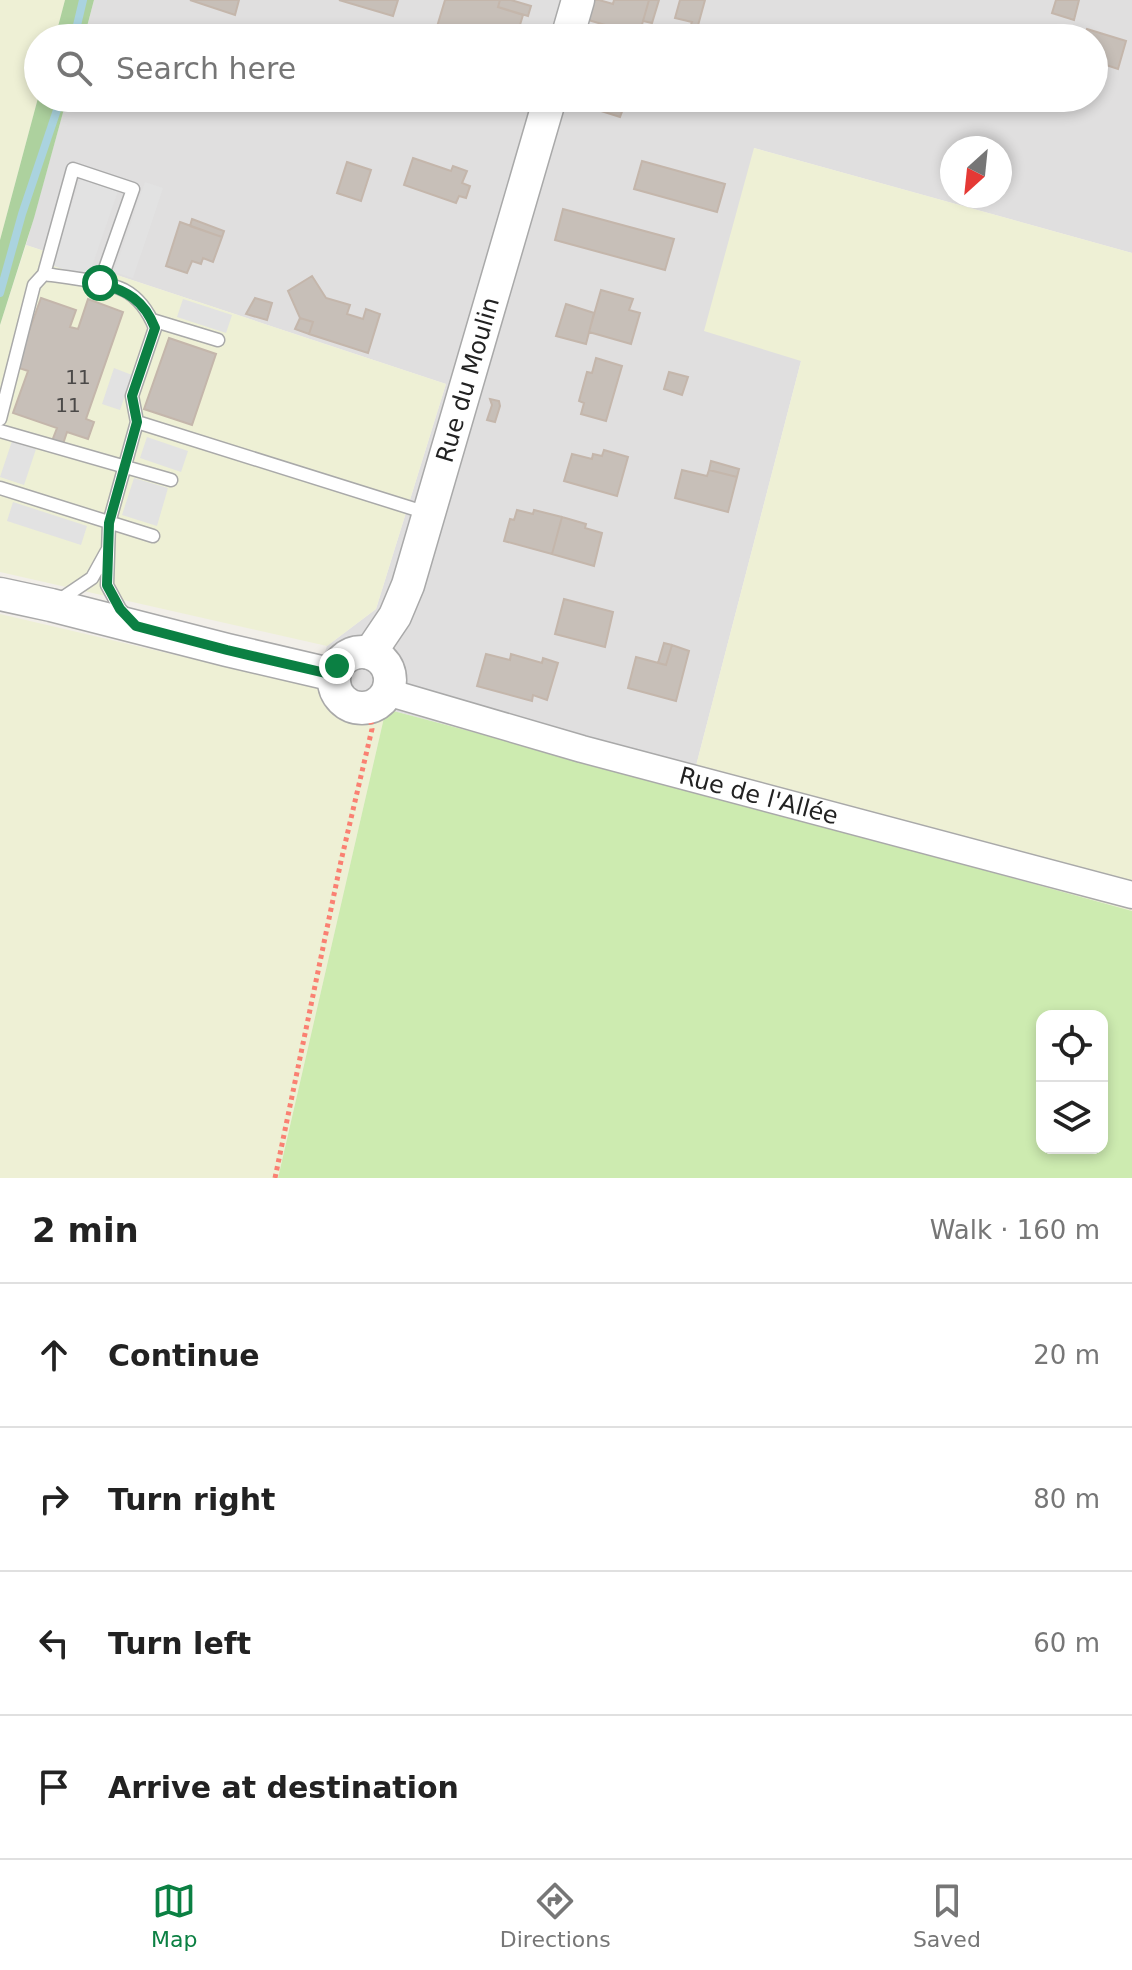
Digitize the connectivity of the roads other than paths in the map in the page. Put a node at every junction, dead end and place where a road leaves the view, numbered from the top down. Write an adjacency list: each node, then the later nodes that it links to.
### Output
1 (578, 0): 2 (street)
2 (571, 24)
3 (546, 112): 14 (street, Rue du Moulin)
4 (44, 274): 5 (lane); 5 (lane); 8 (lane)
5 (100, 283): 6 (lane)
6 (152, 320): 7 (lane); 9 (lane)
7 (218, 340)
8 (0, 419)
9 (137, 422): 11 (lane); 14 (lane)
10 (0, 431): 11 (lane)
11 (124, 468): 12 (lane); 15 (lane)
12 (171, 480)
13 (0, 488): 15 (lane)
14 (430, 514): 21 (street, Rue du Moulin)
15 (109, 523): 16 (lane); 17 (lane)
16 (153, 536)
17 (110, 547): 19 (lane); 20 (lane)
18 (0, 594): 19 (street)
19 (51, 605): 20 (street)
20 (136, 626): 22 (street)
21 (370, 653): 22 (street); 23 (street)
22 (334, 675): 23 (street)
23 (378, 700): 24 (street, Rue de l'Allée)
24 (1132, 895)

